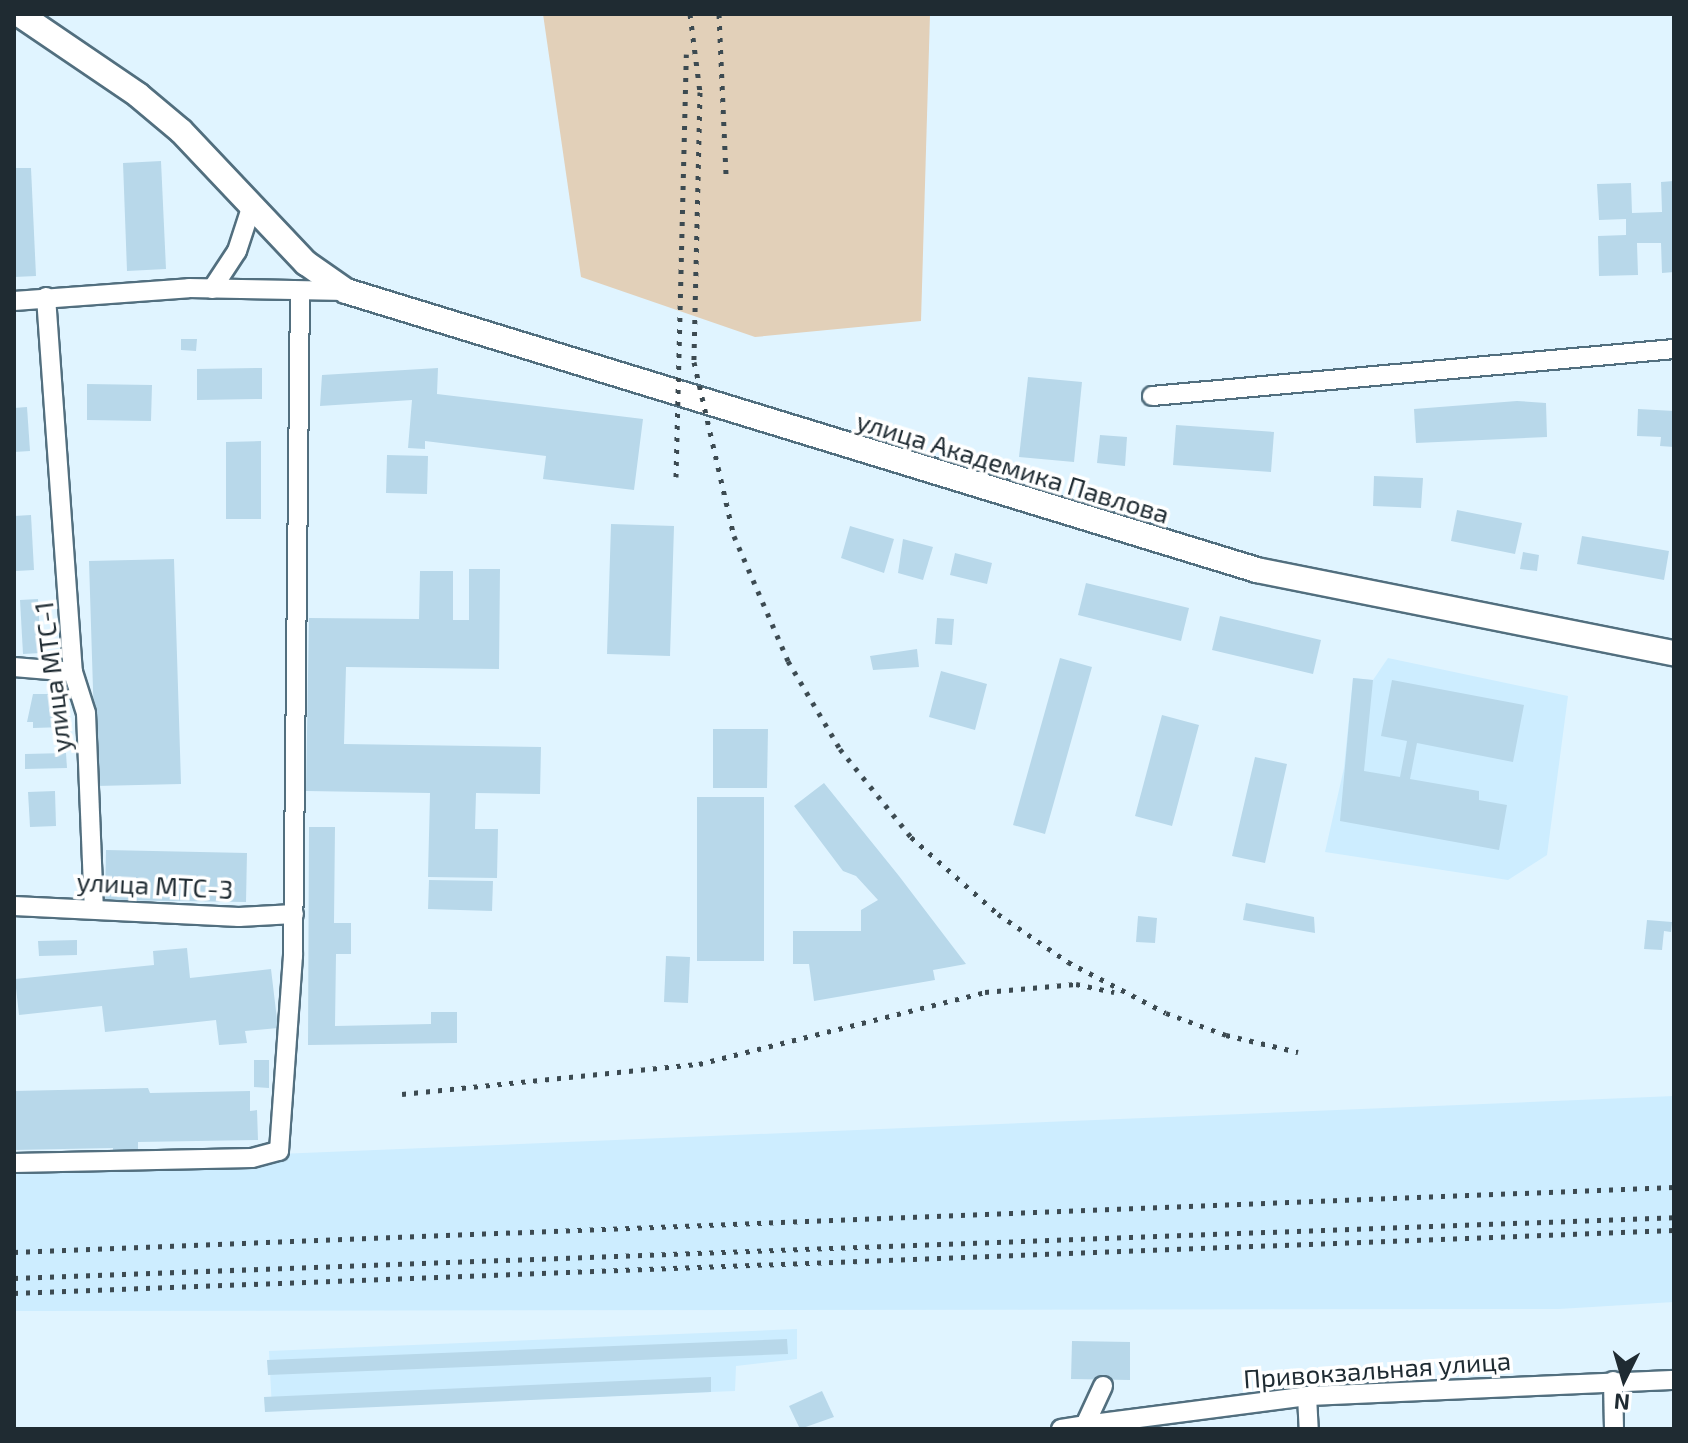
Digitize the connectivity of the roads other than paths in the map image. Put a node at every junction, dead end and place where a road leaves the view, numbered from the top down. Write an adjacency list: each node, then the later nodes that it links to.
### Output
1 (19, 14): 2 (street, улица Академика Павлова)
2 (252, 205): 3 (street); 5 (street, улица Академика Павлова)
3 (212, 289): 4 (street); 6 (street)
4 (300, 291): 5 (street); 15 (street)
5 (346, 291): 10 (street, улица Академика Павлова)
6 (46, 297): 7 (street); 12 (street, улица МТС-1)
7 (14, 301)
8 (1674, 349): 9 (street)
9 (1152, 396)
10 (1674, 653)
11 (14, 667): 12 (street)
12 (73, 672): 14 (street, улица МТС-1)
13 (14, 906): 14 (street, улица МТС-3)
14 (94, 908): 15 (street, улица МТС-3)
15 (294, 914): 16 (street)
16 (14, 1163)
17 (1674, 1380): 18 (street, Привокзальная улица)
18 (1613, 1381): 20 (street, Привокзальная улица); 24 (street)
19 (1103, 1386): 21 (street)
20 (1307, 1396): 21 (street, Привокзальная улица); 23 (street)
21 (1085, 1425): 22 (street, Привокзальная улица)
22 (1061, 1429)
23 (1309, 1429)
24 (1614, 1429)

